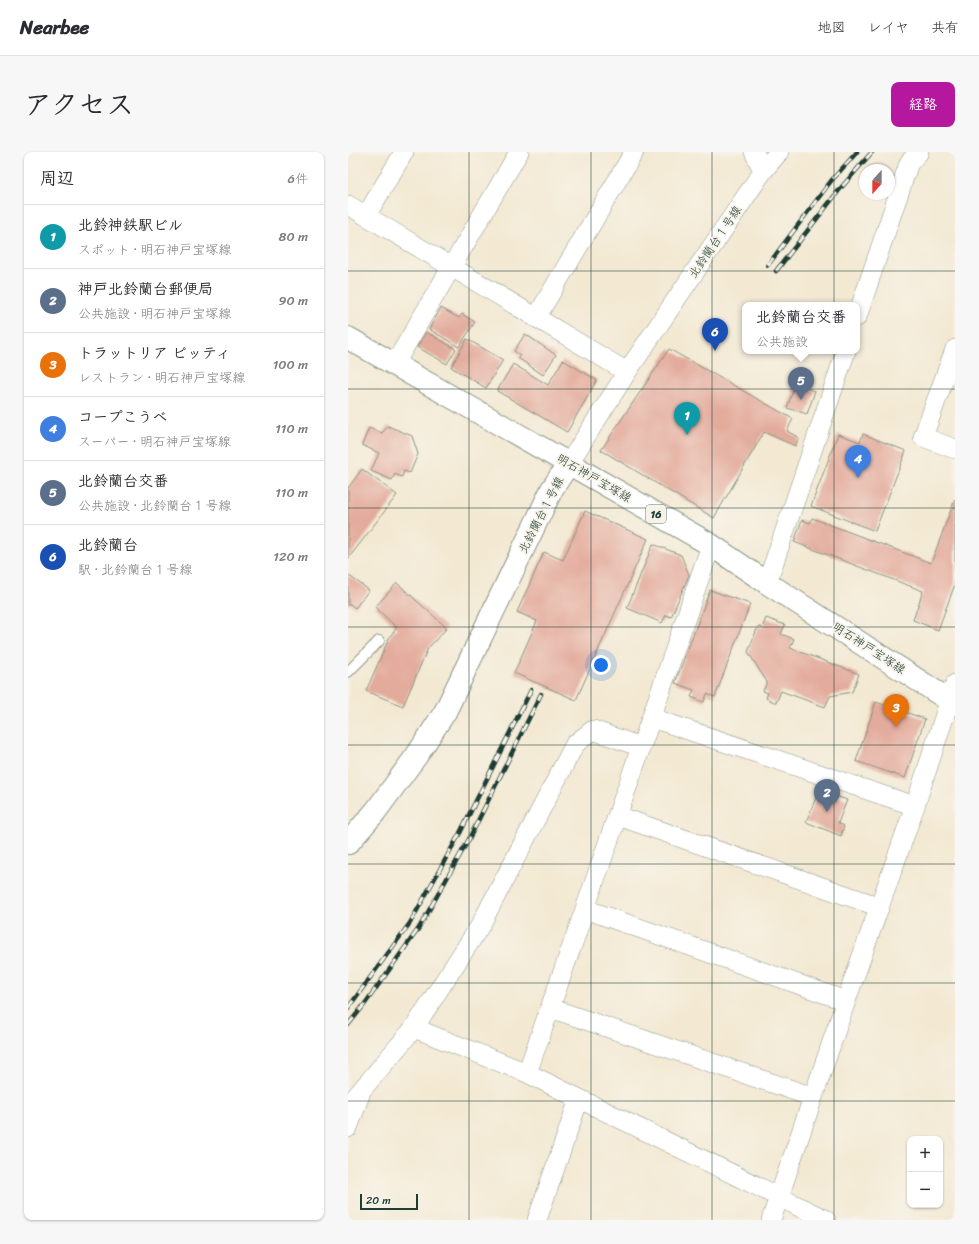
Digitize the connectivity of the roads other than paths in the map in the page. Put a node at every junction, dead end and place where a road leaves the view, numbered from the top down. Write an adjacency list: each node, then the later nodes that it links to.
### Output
1 (404, 152): 9 (street)
2 (519, 152): 10 (street)
3 (634, 152): 12 (street)
4 (754, 152): 7 (street)
5 (779, 152): 7 (street, 北鈴蘭台１号線)
6 (919, 152): 11 (street)
7 (763, 171): 17 (street, 北鈴蘭台１号線)
8 (348, 205): 9 (street)
9 (366, 216): 10 (street)
10 (451, 267): 12 (street); 16 (street)
11 (860, 308)
12 (536, 318): 17 (street)
13 (348, 338): 16 (main road, 明石神戸宝塚線 / 16)
14 (955, 349): 18 (street)
15 (845, 354): 21 (street)
16 (394, 365): 19 (main road, 明石神戸宝塚線 / 16)
17 (627, 372): 19 (street, 北鈴蘭台１号線)
18 (955, 449)
19 (569, 463): 20 (main road, 明石神戸宝塚線 / 16); 29 (main road, 北鈴蘭台１号線)
20 (711, 545): 21 (main road, 明石神戸宝塚線 / 16); 25 (street)
21 (767, 584): 24 (main road, 明石神戸宝塚線 / 16)
22 (378, 641): 23 (lane)
23 (348, 672)
24 (953, 696): 27 (street)
25 (652, 718): 26 (street); 27 (street)
26 (641, 748): 28 (street); 34 (street)
27 (915, 806): 30 (street)
28 (618, 816): 30 (street); 31 (street)
29 (348, 843)
30 (880, 907): 32 (street)
31 (586, 909): 32 (street); 33 (street)
32 (846, 1001): 36 (street)
33 (550, 1008): 35 (street); 36 (street)
34 (414, 1028): 35 (street); 38 (street)
35 (527, 1073): 37 (street)
36 (813, 1097): 40 (street)
37 (579, 1099): 40 (street); 41 (street)
38 (354, 1100): 39 (street)
39 (348, 1128)
40 (779, 1197): 42 (street); 43 (street)
41 (537, 1220)
42 (771, 1220)
43 (826, 1220)

